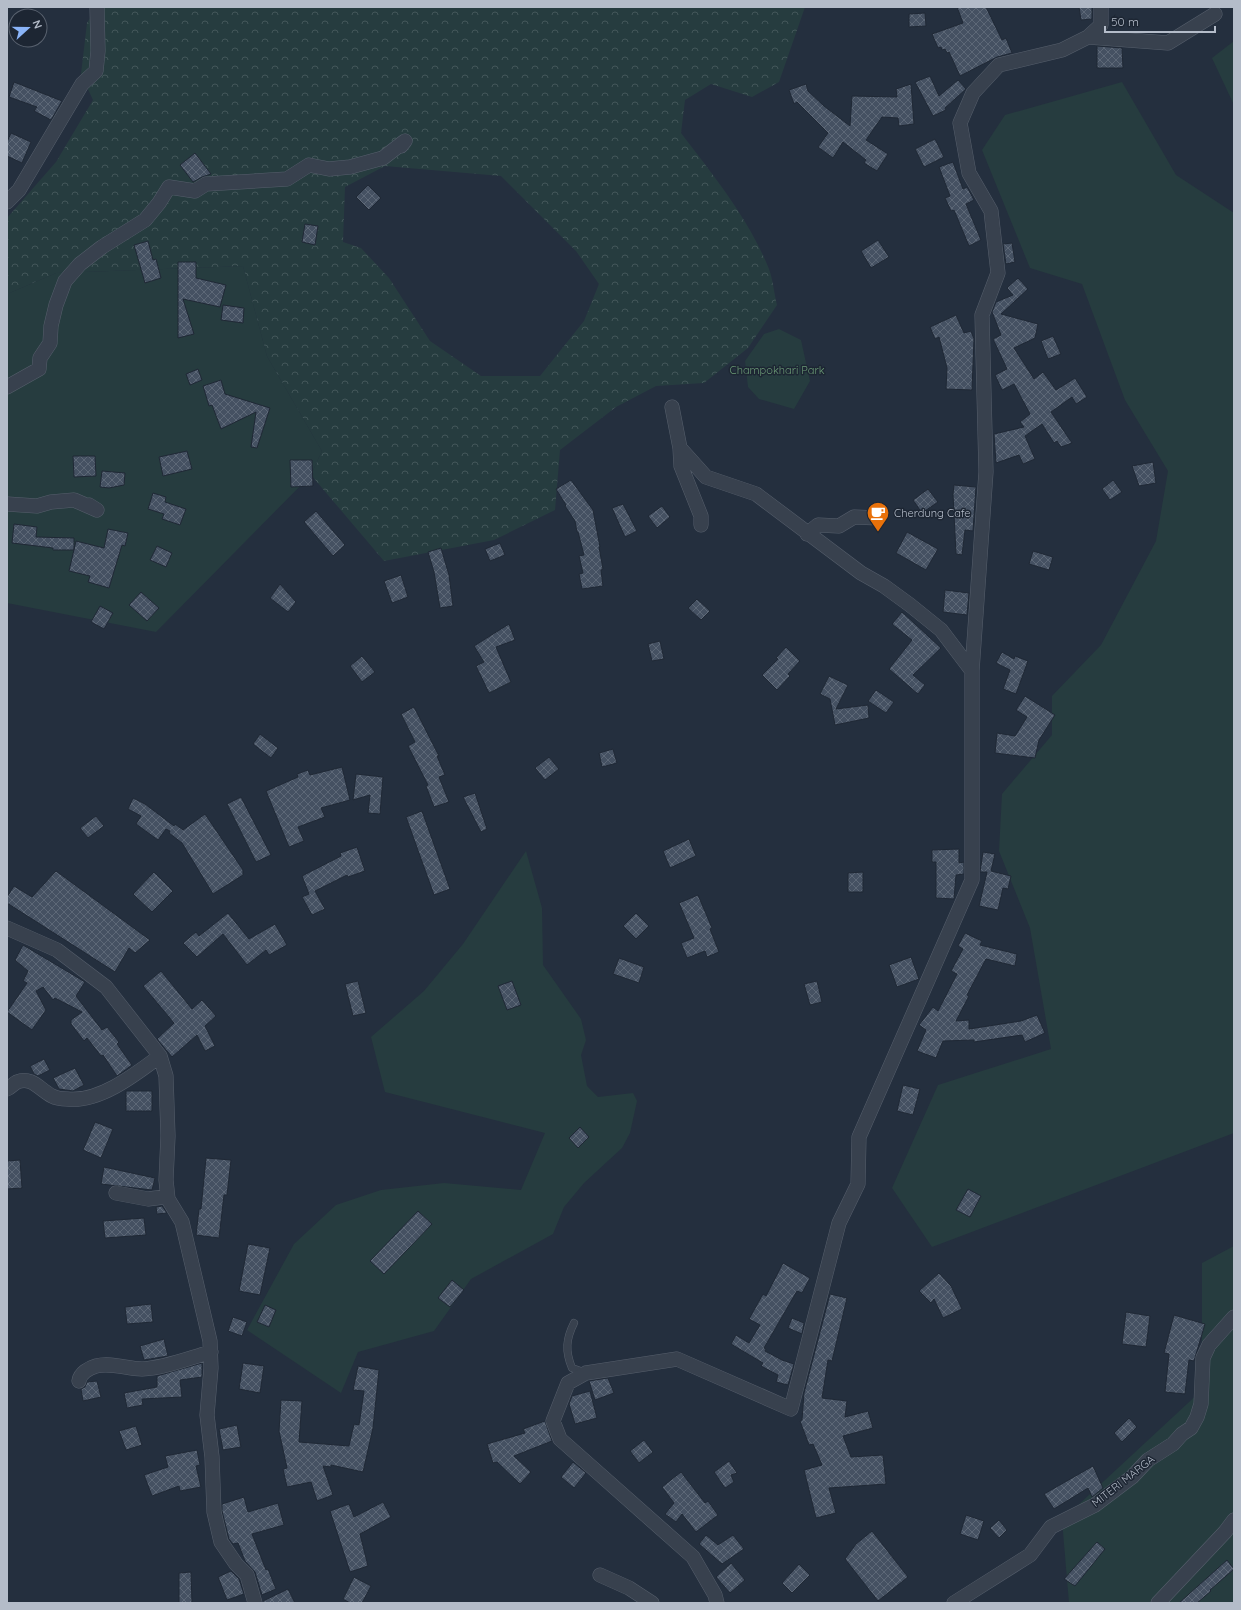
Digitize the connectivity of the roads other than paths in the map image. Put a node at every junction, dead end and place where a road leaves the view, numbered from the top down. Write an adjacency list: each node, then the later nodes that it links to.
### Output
1 (97, 7): 6 (street)
2 (1101, 7): 4 (street)
3 (1216, 14): 4 (street)
4 (1088, 37): 15 (street)
5 (401, 146): 7 (street)
6 (7, 202)
7 (7, 387)
8 (672, 406): 9 (street)
9 (680, 448): 13 (street); 14 (street)
10 (7, 504): 11 (street)
11 (90, 505)
12 (879, 518): 14 (street)
13 (701, 525)
14 (807, 534): 15 (street)
15 (972, 671): 24 (street)
16 (7, 928): 17 (street)
17 (160, 1056): 18 (street); 20 (street)
18 (7, 1090)
19 (116, 1193): 20 (street)
20 (168, 1199): 23 (street)
21 (1234, 1316): 31 (street, MITERI MARGA)
22 (574, 1323): 24 (lane)
23 (211, 1352): 25 (street); 28 (street)
24 (586, 1373): 30 (street)
25 (79, 1381)
26 (1234, 1520): 32 (street)
27 (600, 1575): 29 (street)
28 (255, 1603)
29 (652, 1603)
30 (717, 1603)
31 (954, 1603)
32 (1158, 1603)

